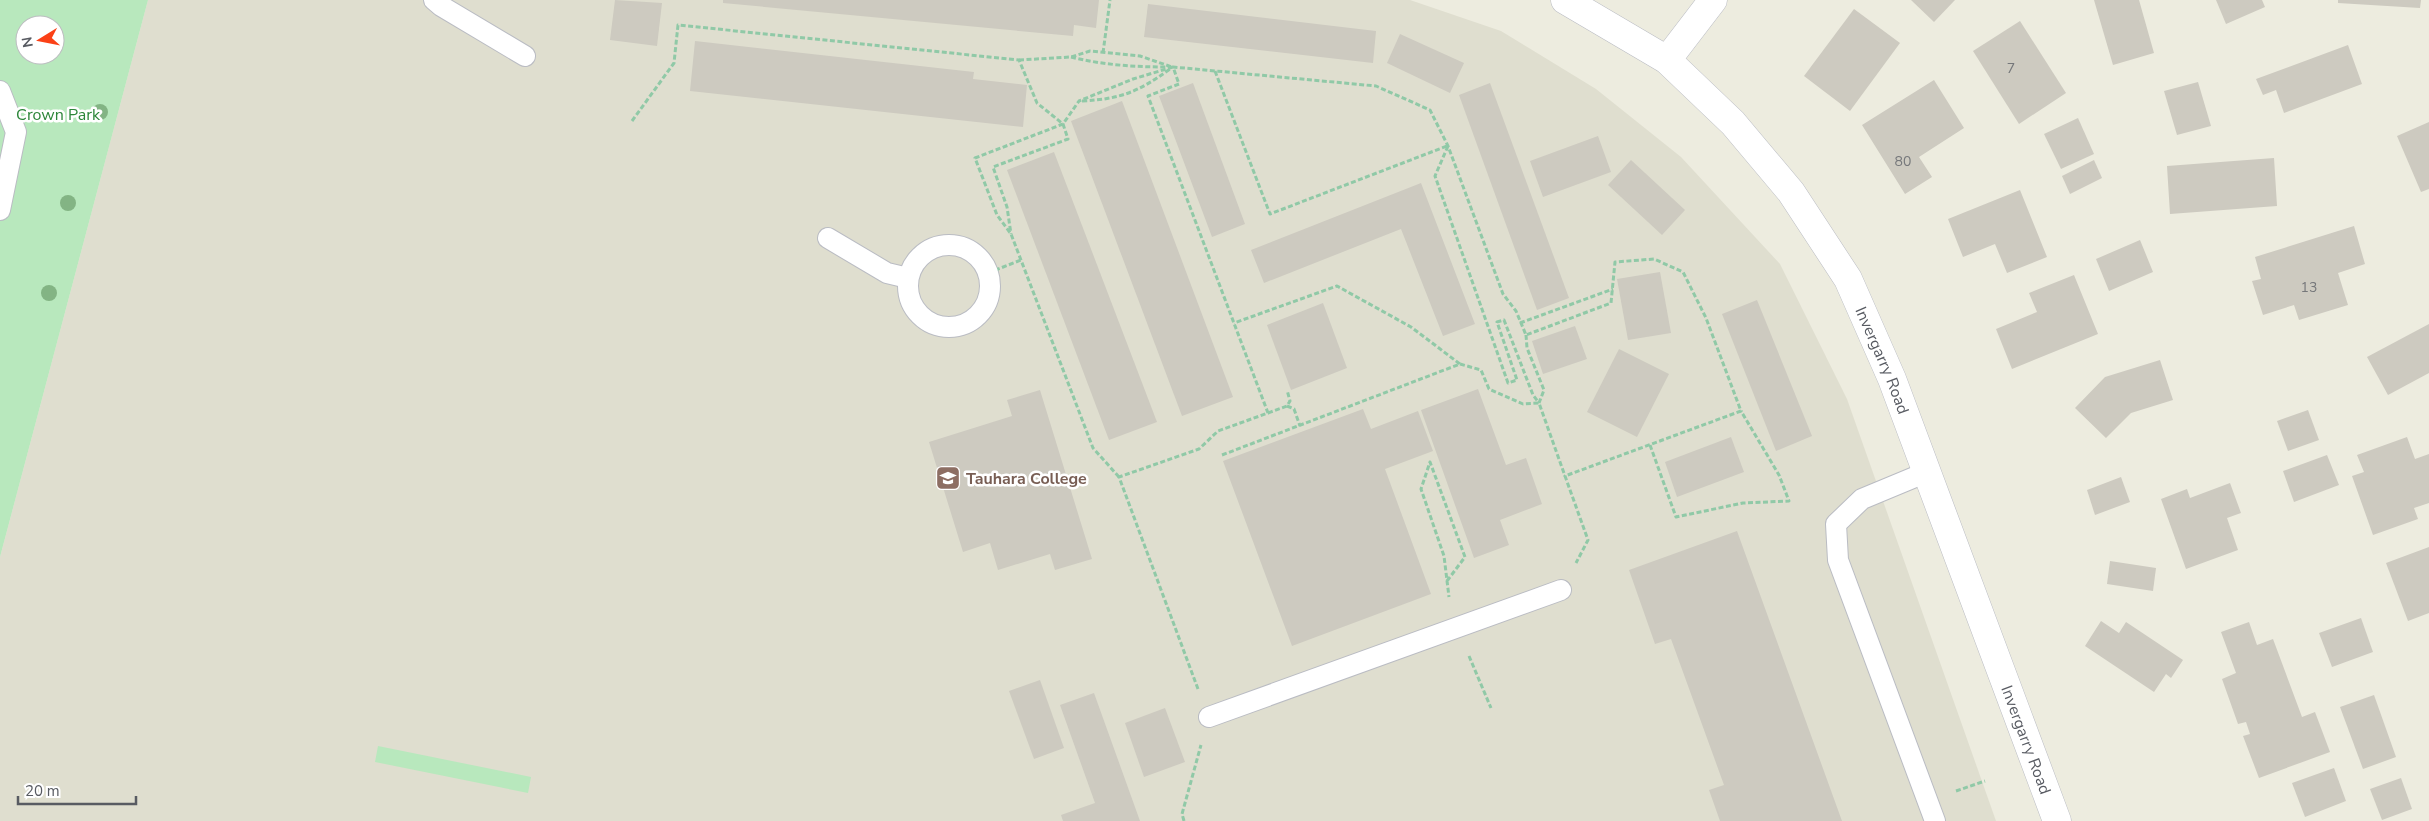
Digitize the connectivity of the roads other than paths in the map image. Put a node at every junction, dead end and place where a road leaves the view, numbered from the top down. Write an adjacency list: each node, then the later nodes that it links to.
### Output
1 (434, 0): 4 (lane)
2 (1565, 0): 5 (street, Invergarry Road)
3 (1713, 0): 5 (street)
4 (525, 56)
5 (1667, 60): 10 (street, Invergarry Road)
6 (0, 91): 7 (lane)
7 (0, 210)
8 (828, 238): 9 (lane)
9 (908, 278): 9 (lane)
10 (1926, 472): 13 (lane); 14 (street, Invergarry Road)
11 (1561, 590): 12 (lane)
12 (1209, 718)
13 (1935, 821)
14 (2057, 821)

